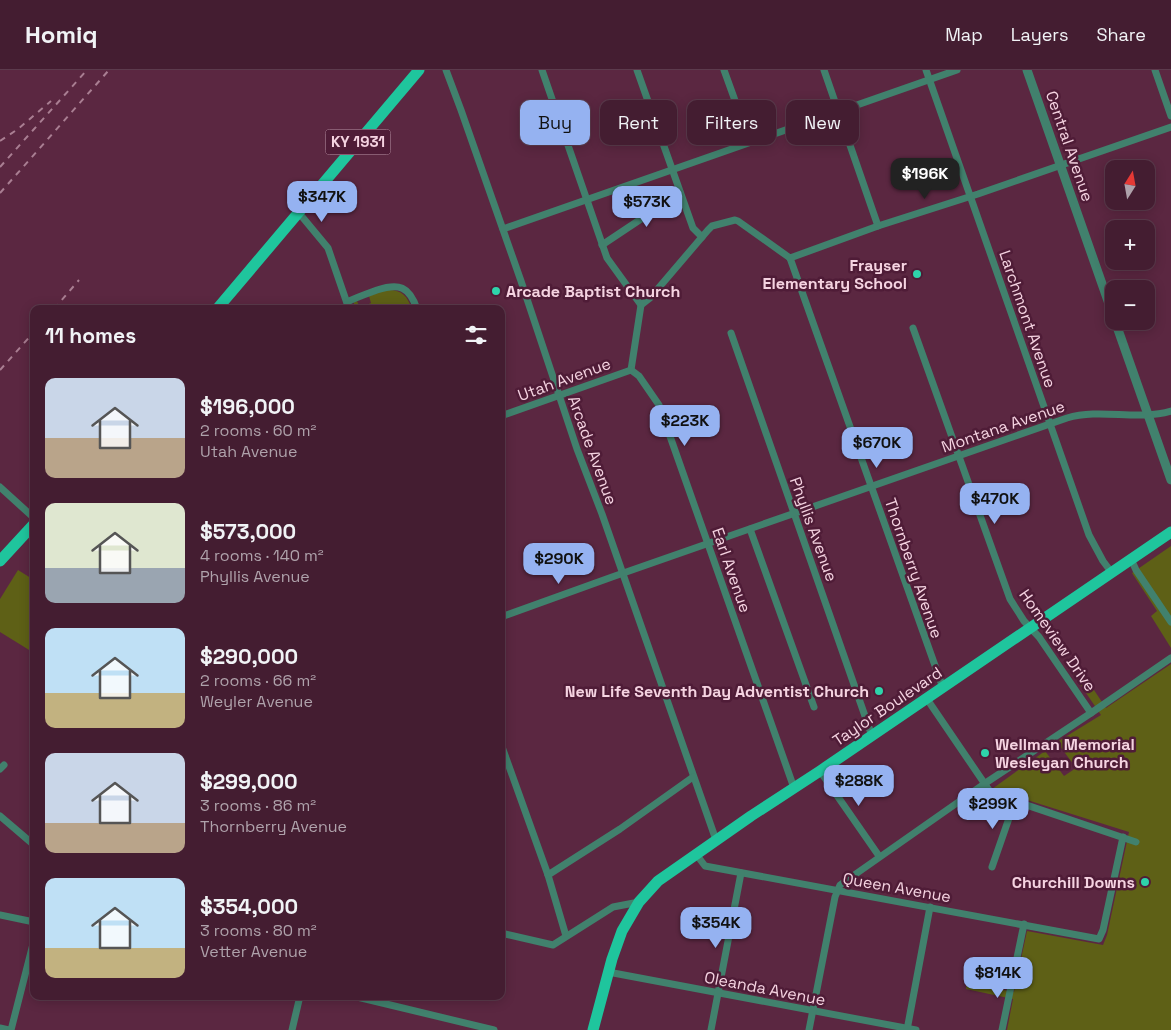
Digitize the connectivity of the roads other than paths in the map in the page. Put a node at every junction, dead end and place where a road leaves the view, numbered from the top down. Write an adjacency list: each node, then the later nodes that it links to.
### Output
1 (419, 70): 24 (main road, KY 1931)
2 (446, 70): 26 (street, Arcade Avenue)
3 (542, 70): 23 (street)
4 (636, 70): 20 (street)
5 (724, 70): 12 (street)
6 (824, 70): 13 (street)
7 (926, 70): 11 (street, Larchmont Avenue)
8 (956, 70): 11 (street)
9 (1027, 70): 19 (street, Central Avenue)
10 (1155, 70): 15 (street)
11 (930, 80): 14 (street); 22 (street, Larchmont Avenue)
12 (735, 100)
13 (835, 100)
14 (859, 104)
15 (1171, 116)
16 (1171, 127): 19 (street)
17 (741, 145): 20 (street)
18 (851, 145): 25 (street)
19 (1060, 165): 22 (street); 30 (street, Central Avenue)
20 (671, 169): 21 (street); 23 (street)
21 (680, 193): 27 (street); 28 (street)
22 (970, 196): 25 (street); 44 (street, Larchmont Avenue)
23 (586, 199): 26 (street); 28 (street)
24 (299, 213): 31 (main road, KY 1931); 32 (street)
25 (878, 226): 29 (street)
26 (503, 229): 40 (street, Arcade Avenue)
27 (702, 237): 29 (street); 35 (street)
28 (602, 245): 35 (street)
29 (790, 258): 47 (street, Thornberry Avenue)
30 (1105, 292)
31 (220, 305)
32 (348, 305)
33 (349, 305): 34 (street)
34 (415, 305)
35 (642, 305): 39 (street, Utah Avenue)
36 (913, 328): 45 (street, Homeview Drive)
37 (1118, 330): 43 (street)
38 (730, 333): 49 (street, Phyllis Avenue)
39 (631, 370): 40 (street, Utah Avenue); 54 (street, Earl Avenue)
40 (558, 396): 42 (street, Utah Avenue); 57 (street, Arcade Avenue)
41 (1171, 411): 43 (street, Montana Avenue)
42 (505, 415)
43 (1148, 415): 44 (street, Montana Avenue); 46 (street)
44 (1050, 423): 45 (street, Montana Avenue); 58 (street, Larchmont Avenue)
45 (959, 455): 47 (street, Montana Avenue); 61 (street, Homeview Drive)
46 (1171, 480)
47 (871, 486): 49 (street, Montana Avenue); 63 (street, Thornberry Avenue)
48 (0, 487): 50 (street)
49 (794, 513): 52 (street, Montana Avenue); 67 (street, Phyllis Avenue)
50 (30, 514)
51 (30, 528): 56 (main road)
52 (750, 529): 54 (street, Montana Avenue); 65 (street)
53 (1171, 532): 55 (main road, Taylor Boulevard)
54 (708, 544): 57 (street, Montana Avenue); 72 (street, Earl Avenue)
55 (1132, 559): 58 (main road, Taylor Boulevard); 60 (street)
56 (0, 561)
57 (623, 573): 59 (street, Montana Avenue); 70 (street, Arcade Avenue)
58 (1112, 573): 61 (main road, Taylor Boulevard)
59 (505, 616)
60 (1171, 622)
61 (1031, 628): 63 (main road, Taylor Boulevard); 66 (street, Homeview Drive)
62 (1171, 658): 66 (street)
63 (943, 688): 64 (main road, Taylor Boulevard)
64 (926, 699): 67 (main road, Taylor Boulevard); 71 (street)
65 (814, 707)
66 (1091, 713): 71 (street)
67 (872, 736): 69 (main road, Taylor Boulevard)
68 (505, 755): 83 (street)
69 (820, 771): 72 (main road, Taylor Boulevard); 80 (street)
70 (693, 777): 76 (street, Arcade Avenue); 83 (street)
71 (984, 784): 73 (street); 80 (street)
72 (794, 788): 76 (main road, Taylor Boulevard)
73 (1015, 801): 75 (street); 81 (street)
74 (0, 816): 77 (street)
75 (1123, 837): 78 (street); 89 (street, Queen Avenue)
76 (716, 840): 79 (main road, Taylor Boulevard)
77 (30, 842)
78 (1136, 842)
79 (696, 854): 82 (street, Queen Avenue); 85 (main road, Taylor Boulevard)
80 (879, 856): 84 (street)
81 (992, 867)
82 (741, 873): 84 (street, Queen Avenue); 94 (street)
83 (548, 875): 91 (street)
84 (837, 890): 86 (street, Queen Avenue); 97 (street)
85 (639, 902): 91 (street); 93 (main road, Taylor Boulevard)
86 (930, 907): 89 (street, Queen Avenue); 99 (street)
87 (0, 915): 88 (street)
88 (30, 921)
89 (1024, 924): 107 (street)
90 (505, 934): 91 (street)
91 (566, 936)
92 (30, 955): 100 (street)
93 (608, 972): 94 (street, Oleanda Avenue); 103 (main road, Taylor Boulevard)
94 (719, 993): 97 (street, Oleanda Avenue); 104 (street)
95 (299, 1000): 101 (street)
96 (369, 1000): 102 (street)
97 (813, 1011): 99 (street, Oleanda Avenue); 105 (street)
98 (0, 1028): 100 (street)
99 (907, 1029): 106 (street, Oleanda Avenue)
100 (10, 1030)
101 (292, 1030)
102 (494, 1030)
103 (593, 1030)
104 (712, 1030)
105 (809, 1030)
106 (916, 1030)
107 (1002, 1030)

